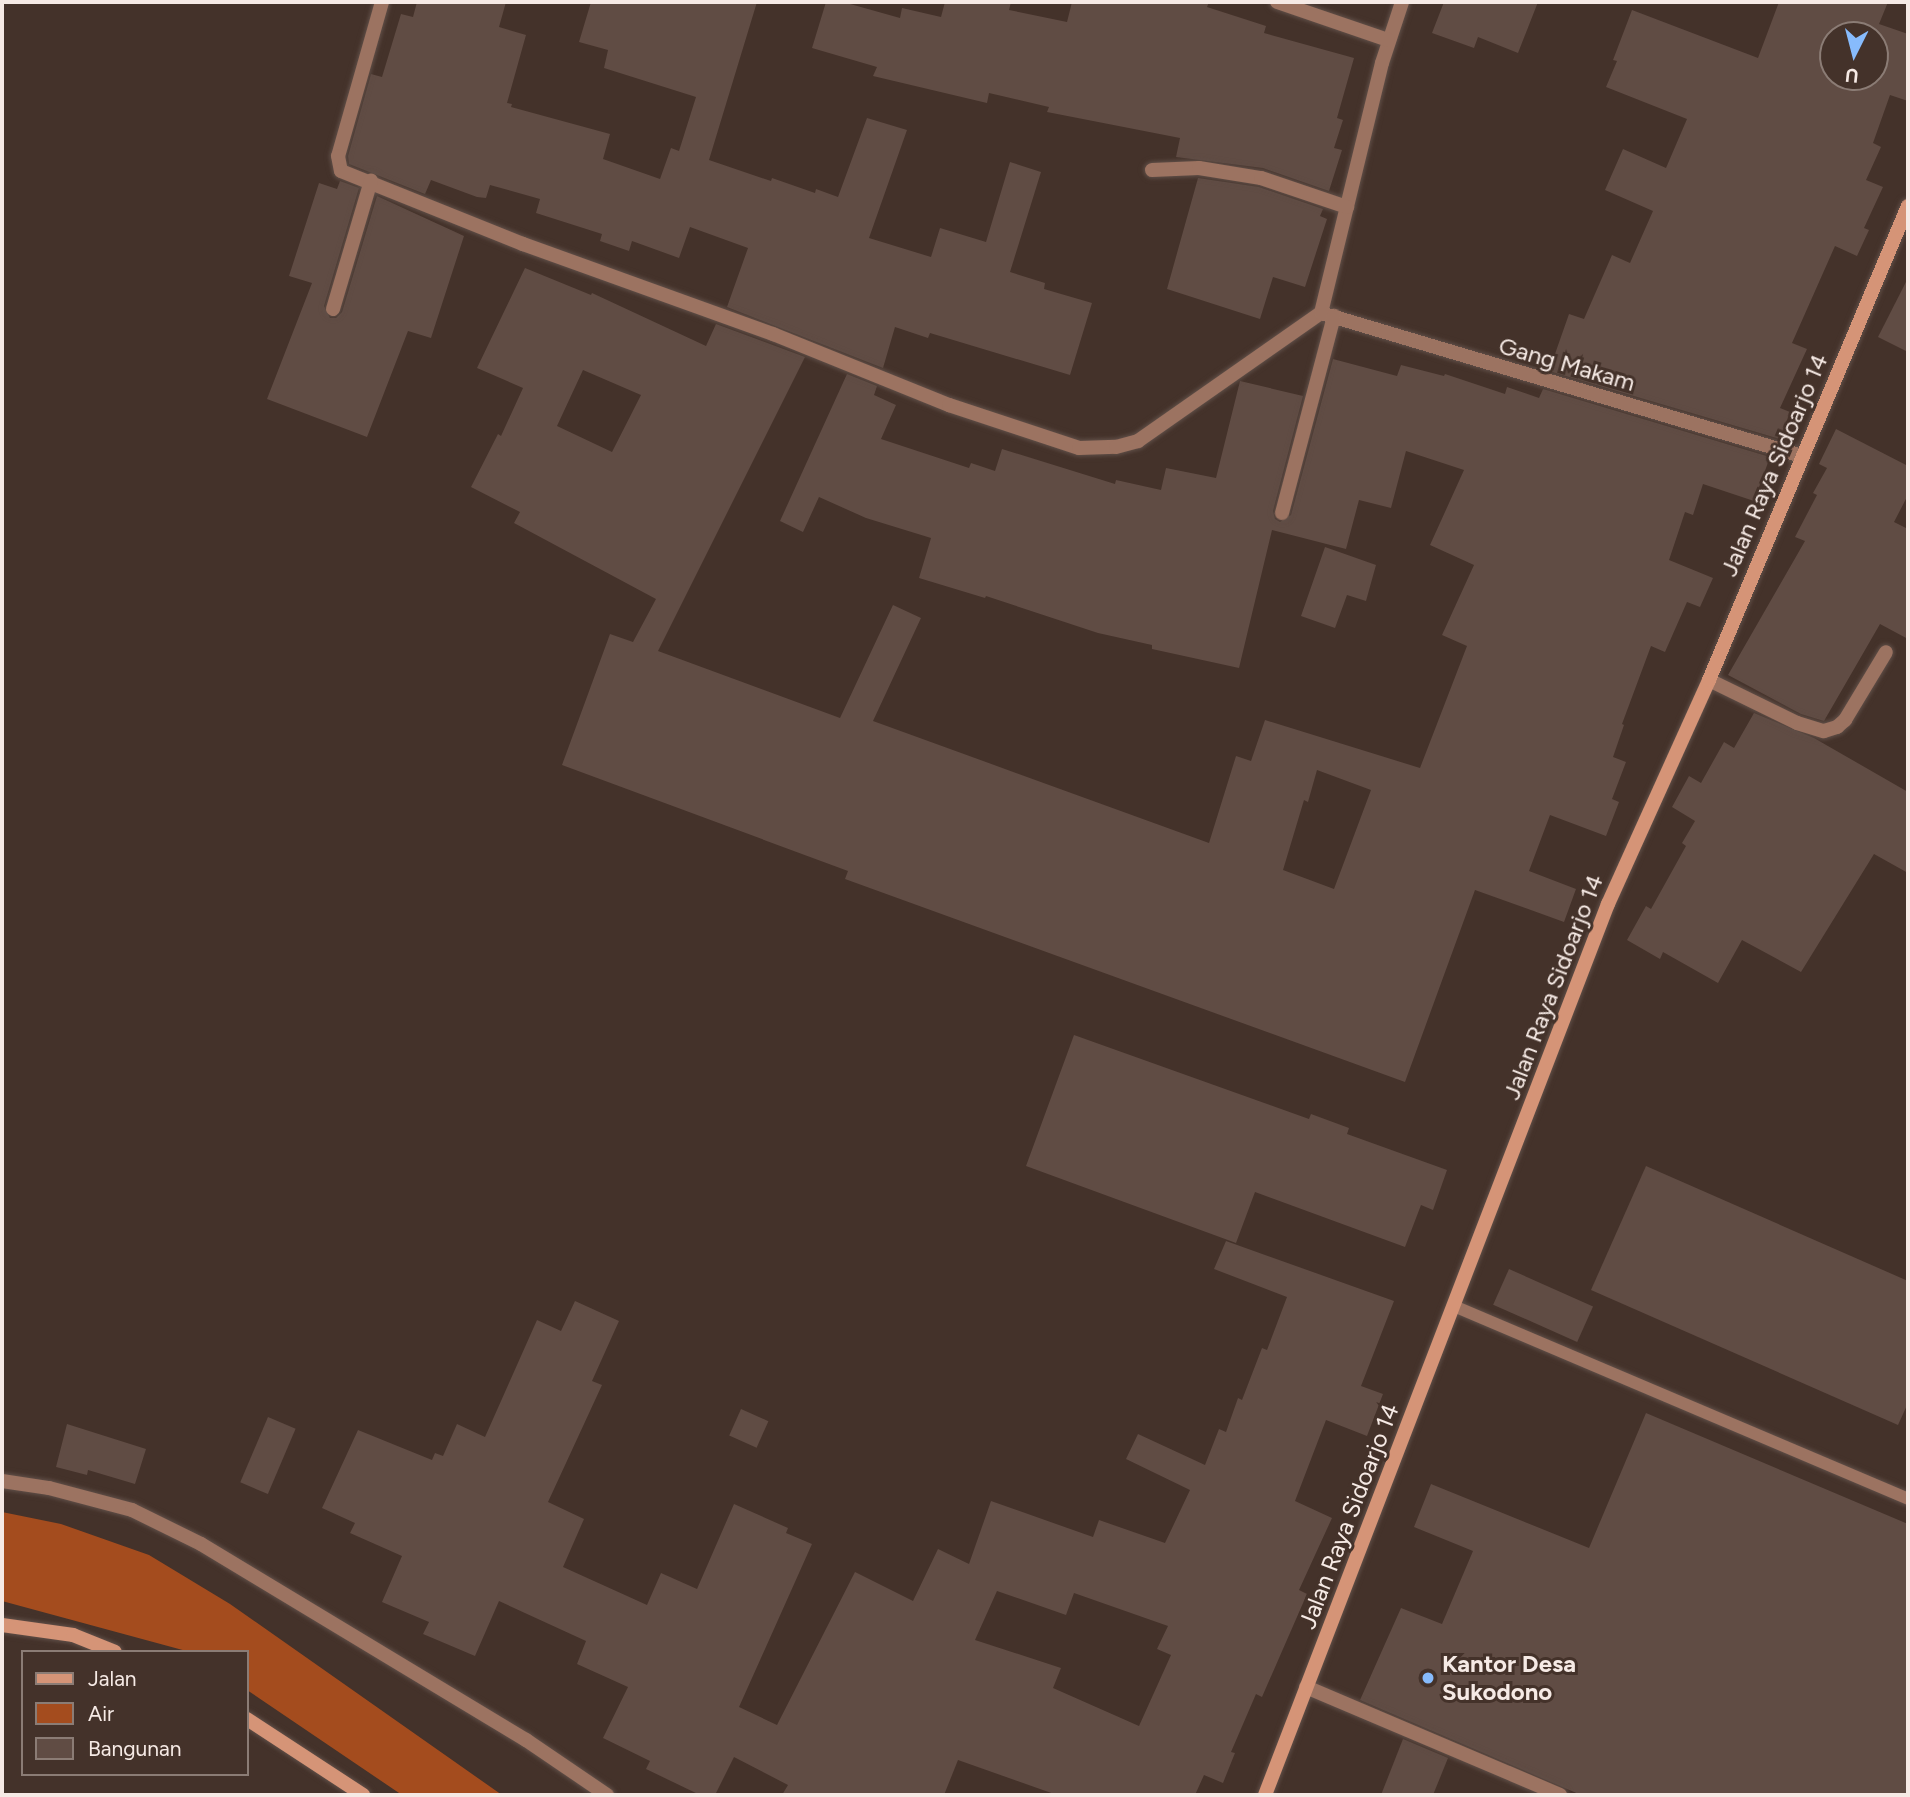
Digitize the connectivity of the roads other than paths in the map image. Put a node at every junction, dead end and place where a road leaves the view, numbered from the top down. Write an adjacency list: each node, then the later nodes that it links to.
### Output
1 (383, 2): 6 (street)
2 (1277, 2): 4 (street)
3 (1402, 2): 4 (street)
4 (1388, 40): 7 (street)
5 (1152, 170): 7 (street)
6 (372, 181): 9 (street); 10 (street)
7 (1347, 206): 10 (street)
8 (1908, 206): 11 (main road, Jalan Raya Sidoarjo 14)
9 (333, 309)
10 (1327, 315): 11 (street, Gang Makam); 12 (street)
11 (1801, 456): 14 (main road, Jalan Raya Sidoarjo 14)
12 (1282, 513)
13 (1886, 652): 14 (street)
14 (1709, 680): 15 (main road, Jalan Raya Sidoarjo 14)
15 (1454, 1306): 17 (lane); 20 (main road, Jalan Raya Sidoarjo 14)
16 (2, 1480): 23 (street)
17 (1908, 1499)
18 (2, 1625): 19 (main road)
19 (110, 1650)
20 (1306, 1687): 24 (main road, Jalan Raya Sidoarjo 14); 25 (street)
21 (248, 1720): 22 (main road)
22 (363, 1795)
23 (607, 1795)
24 (1265, 1795)
25 (1560, 1795)

